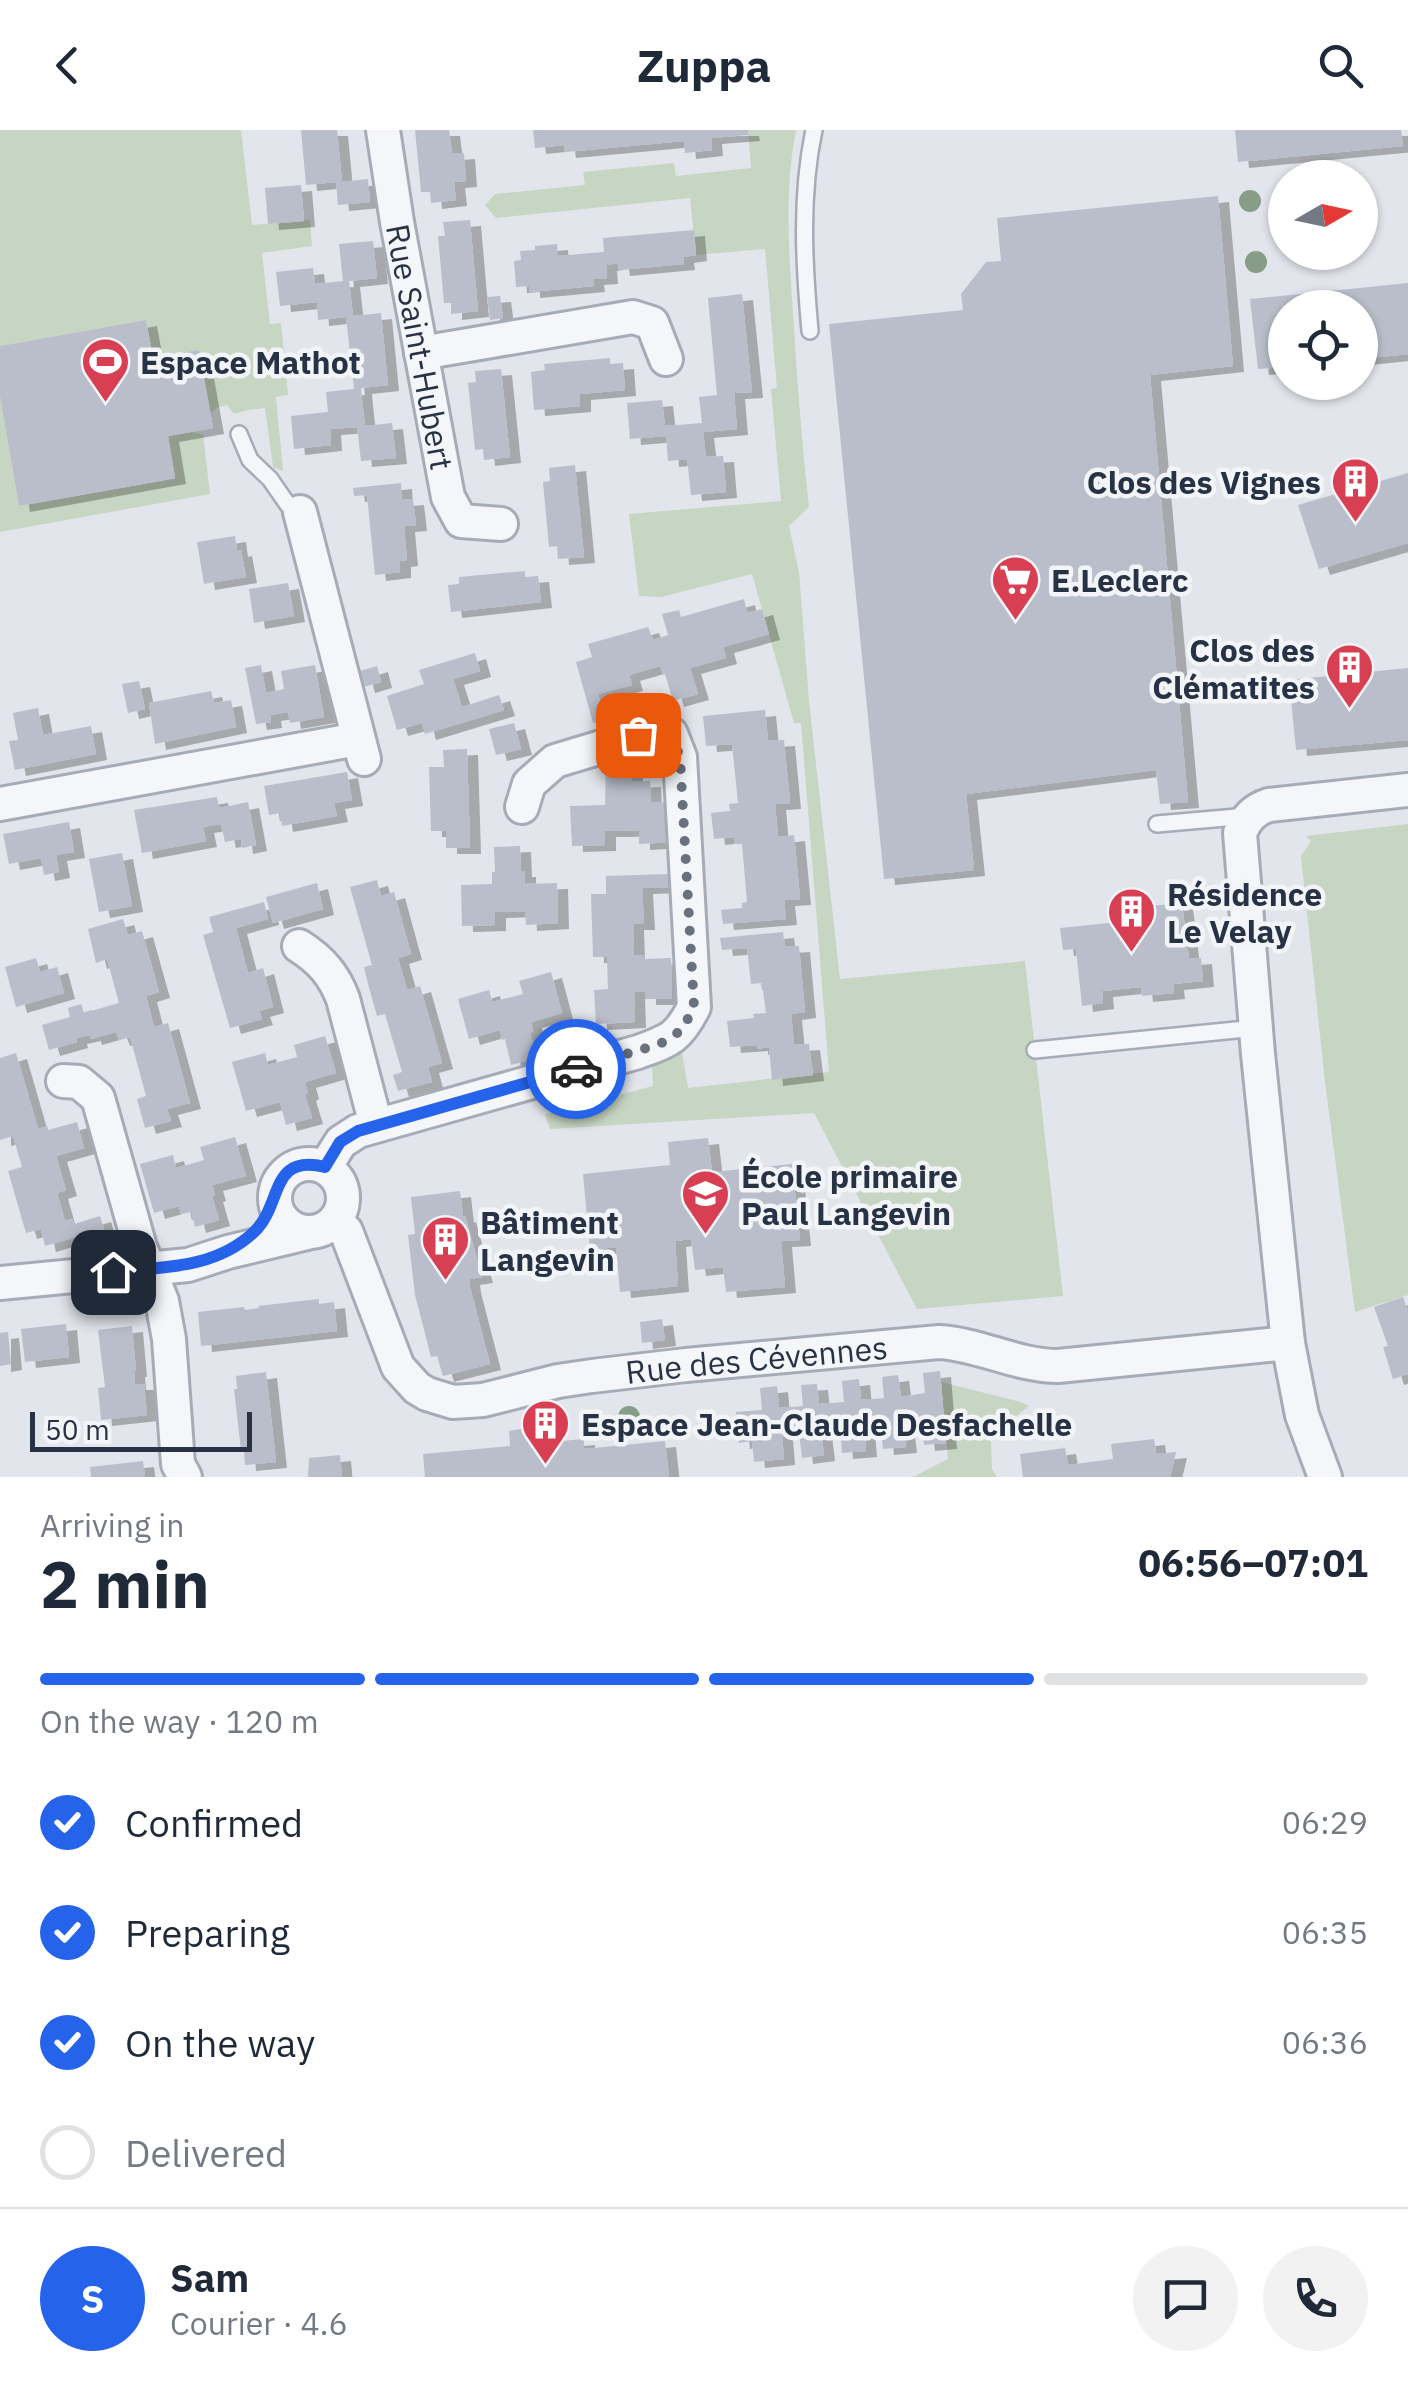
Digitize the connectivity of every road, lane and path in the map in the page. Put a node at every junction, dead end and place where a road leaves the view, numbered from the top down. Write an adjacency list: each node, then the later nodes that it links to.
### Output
1 (383, 130): 4 (street, Rue Saint-Hubert)
2 (814, 130): 3 (lane)
3 (810, 331)
4 (421, 353): 5 (street); 8 (street, Rue Saint-Hubert)
5 (666, 359)
6 (238, 434): 7 (lane)
7 (300, 512): 10 (street)
8 (501, 524)
9 (1408, 790): 12 (street)
10 (0, 804)
11 (522, 807): 18 (street)
12 (1249, 816): 13 (lane); 15 (street)
13 (1158, 824)
14 (299, 946): 18 (street)
15 (1256, 1028): 16 (lane); 25 (street)
16 (1036, 1050)
17 (62, 1081): 23 (street)
18 (376, 1126): 19 (street)
19 (325, 1167): 20 (street); 21 (street)
20 (274, 1202): 21 (street); 22 (street)
21 (320, 1228): 22 (street); 25 (street, Rue des Cévennes)
22 (228, 1252): 23 (street)
23 (150, 1268): 24 (street); 26 (street)
24 (0, 1283)
25 (1288, 1343): 27 (street)
26 (185, 1477)
27 (1325, 1477)

